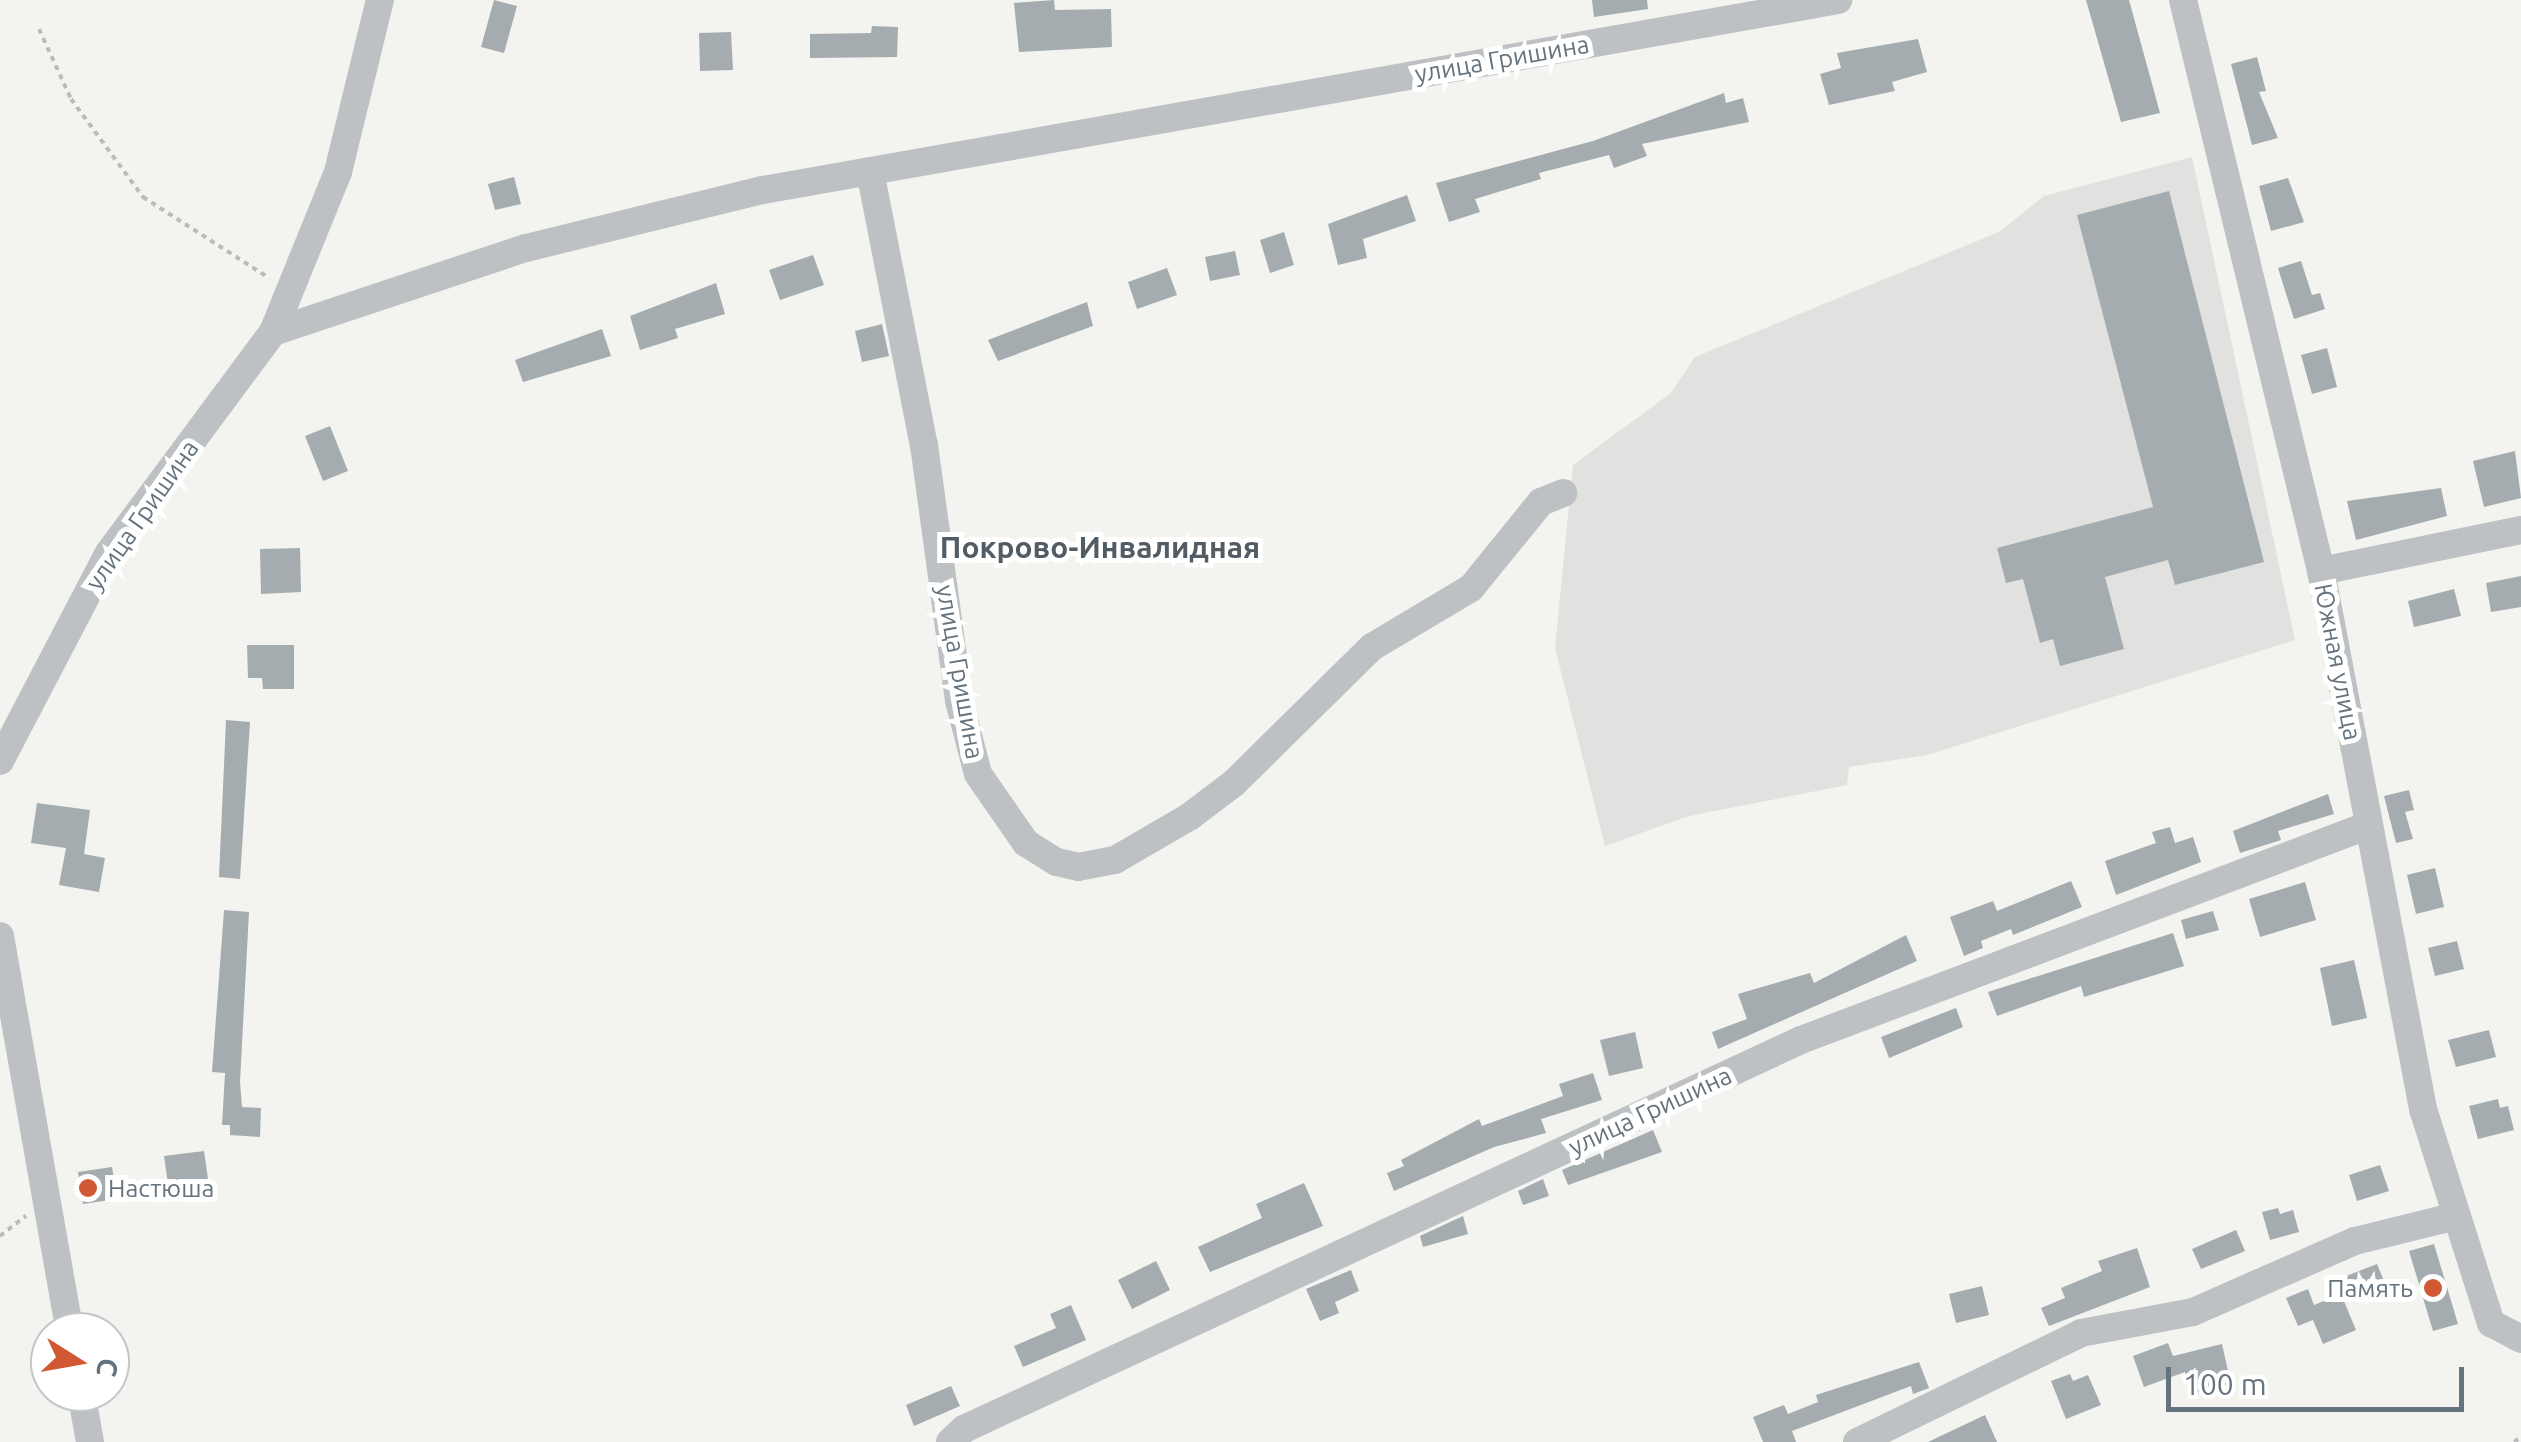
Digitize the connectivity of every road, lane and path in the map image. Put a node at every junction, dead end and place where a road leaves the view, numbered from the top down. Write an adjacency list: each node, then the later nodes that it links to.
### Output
1 (380, 0): 6 (street, улица Гришина)
2 (1838, 0): 5 (street, улица Гришина)
3 (2182, 0): 10 (street, Южная улица)
4 (39, 29): 6 (path)
5 (870, 170): 7 (street, улица Гришина); 8 (street, улица Гришина)
6 (289, 292): 7 (street, улица Гришина)
7 (273, 332): 11 (street, улица Гришина)
8 (1562, 493)
9 (2521, 530): 10 (street)
10 (2321, 571): 12 (street, Южная улица)
11 (0, 761)
12 (2369, 825): 15 (street, Южная улица); 22 (street, улица Гришина)
13 (0, 936): 14 (street)
14 (46, 1201): 16 (path); 17 (street)
15 (2457, 1216): 18 (street, Южная улица); 23 (street)
16 (0, 1236)
17 (66, 1312)
18 (2521, 1339)
19 (85, 1412): 21 (street)
20 (2521, 1436): 24 (path)
21 (90, 1442)
22 (950, 1442)
23 (1857, 1442)
24 (2514, 1442)

